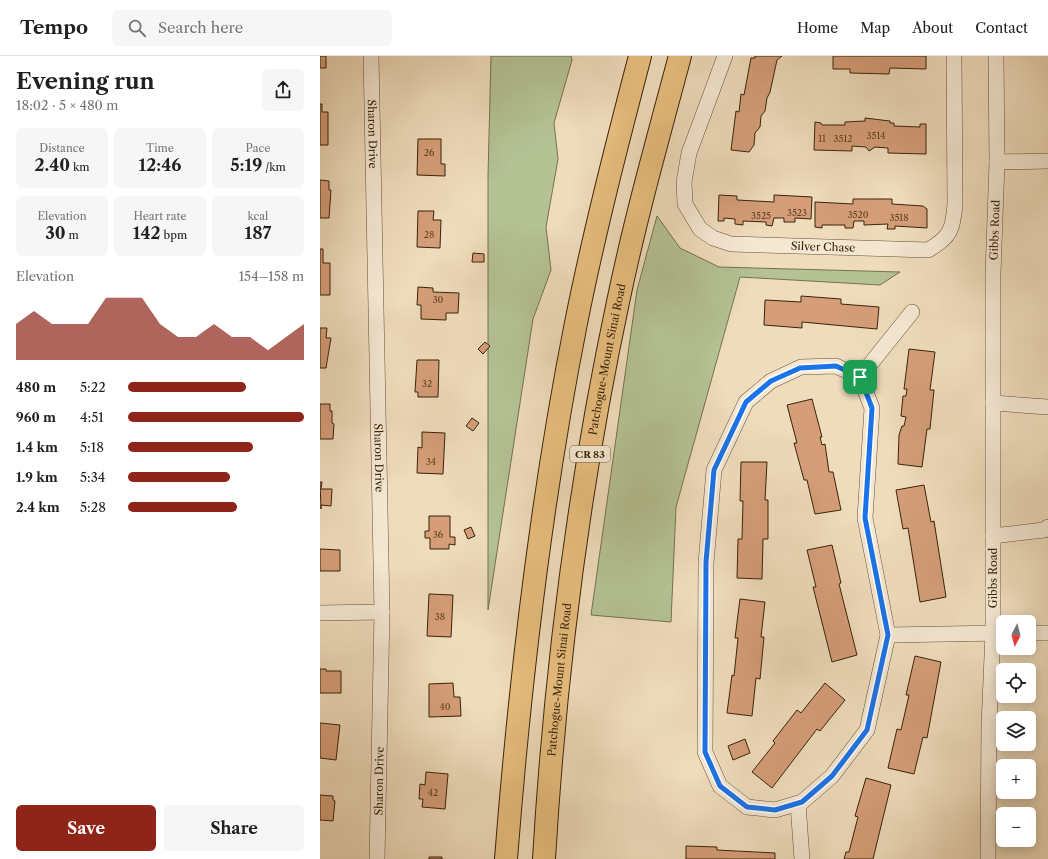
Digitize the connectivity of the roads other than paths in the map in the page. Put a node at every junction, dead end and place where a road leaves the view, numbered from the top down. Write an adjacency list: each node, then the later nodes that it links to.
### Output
1 (370, 56): 15 (street, Sharon Drive)
2 (640, 56): 25 (highway, CR 83)
3 (680, 56): 26 (highway, Patchogue-Mount Sinai Road / CR 83)
4 (725, 56): 5 (street, Silver Chase)
5 (954, 56)
6 (996, 56): 8 (street, Gibbs Road)
7 (1048, 161): 8 (street)
8 (997, 162): 11 (street, Gibbs Road)
9 (912, 312): 10 (street)
10 (860, 377): 21 (street); 23 (street)
11 (993, 404): 12 (street); 14 (street, Gibbs Road)
12 (1048, 407)
13 (1048, 527): 14 (street, Gibbs Road)
14 (993, 536): 17 (street, Gibbs Road)
15 (382, 612): 16 (street); 24 (street, Sharon Drive)
16 (320, 613)
17 (997, 615)
18 (1036, 633): 19 (street)
19 (1048, 633)
20 (996, 634): 21 (street)
21 (888, 635): 23 (street)
22 (996, 654): 28 (street, Gibbs Road)
23 (798, 804): 27 (street)
24 (377, 859)
25 (506, 859)
26 (544, 859)
27 (802, 859)
28 (988, 859)

